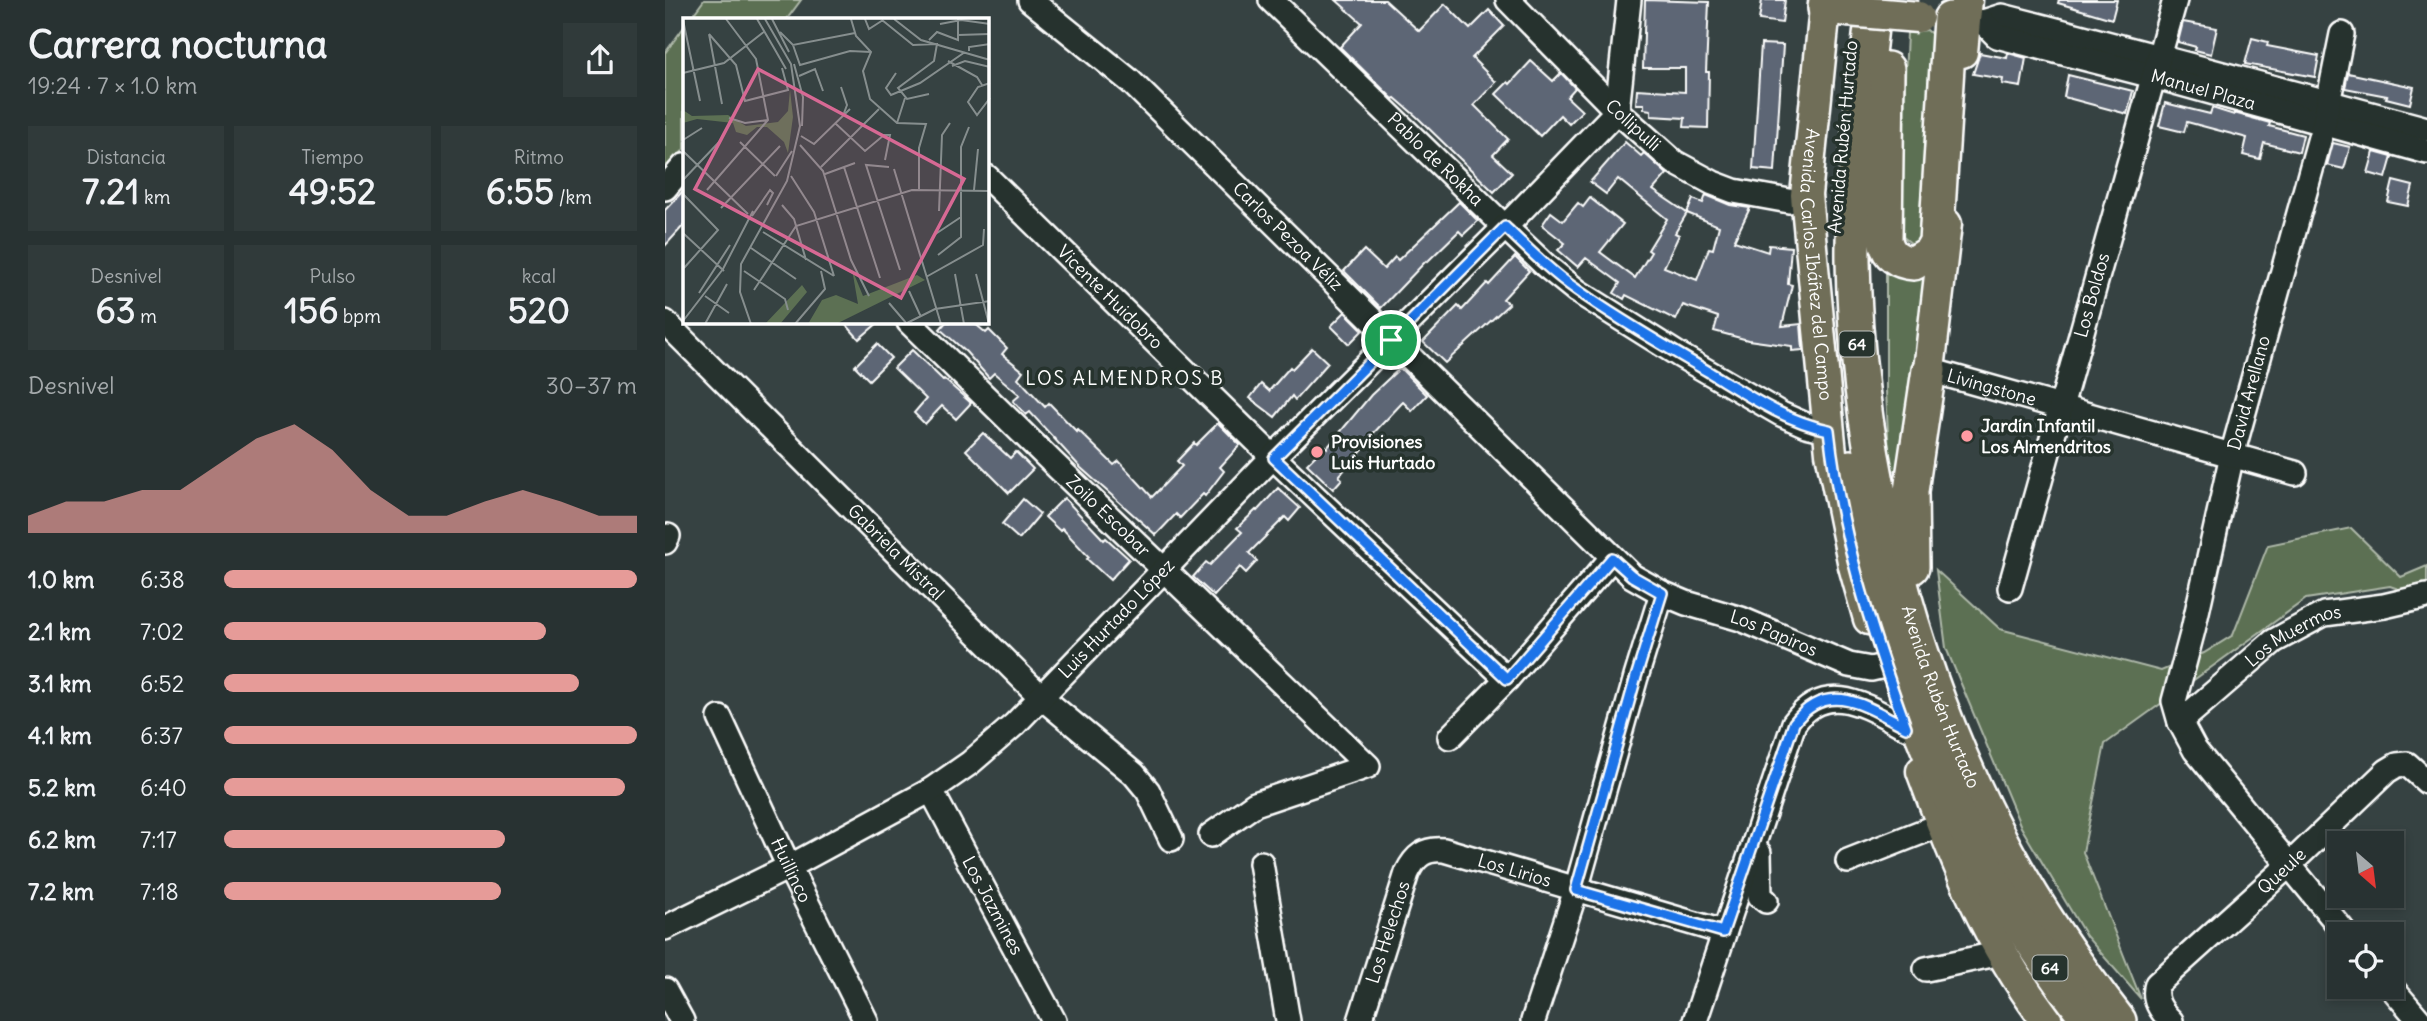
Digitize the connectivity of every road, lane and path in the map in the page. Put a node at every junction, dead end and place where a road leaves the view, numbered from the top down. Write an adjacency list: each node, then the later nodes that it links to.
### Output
1 (1030, 0): 22 (street, Carlos Pezoa Véliz)
2 (1271, 0): 19 (street, Pablo de Rokha)
3 (1508, 0): 11 (street, Collipulli)
4 (1629, 0): 11 (street)
5 (1884, 0): 8 (highway)
6 (2175, 0): 10 (street, Los Boldos)
7 (1845, 4): 8 (main road, Manuel Plaza, bridge); 25 (main road, Avenida Carlos Ibáñez del Campo); 36 (highway, Avenida Rubén Hurtado / 64); 54 (highway, Avenida Rubén Hurtado / 64)
8 (1956, 13): 10 (street, Manuel Plaza); 23 (main road)
9 (2341, 34): 12 (street, David Arellano)
10 (2156, 65): 12 (street, Manuel Plaza); 24 (street, Los Boldos)
11 (1617, 111): 18 (street, Collipulli); 19 (street, Luis Hurtado López)
12 (2326, 113): 13 (street, Manuel Plaza); 14 (street, Manuel Plaza); 26 (street, David Arellano)
13 (2427, 129)
14 (2427, 152)
15 (683, 167): 17 (street)
16 (989, 179): 27 (street, Vicente Huidobro)
17 (665, 188)
18 (1789, 201)
19 (1505, 227): 22 (street, Luis Hurtado López); 25 (street, Pablo de Rokha)
20 (665, 322): 37 (street, Gabriela Mistral)
21 (911, 324): 30 (street, Zoilo Escobar)
22 (1391, 340): 27 (street, Luis Hurtado López); 29 (street, Carlos Pezoa Véliz)
23 (1929, 370): 24 (street, Livingstone); 36 (highway)
24 (2060, 407): 26 (street, Livingstone); 31 (street, Los Boldos)
25 (1829, 430): 34 (main road, Avenida Carlos Ibáñez del Campo)
26 (2232, 456): 28 (street, Livingstone); 39 (street, David Arellano)
27 (1274, 458): 30 (street, Luis Hurtado López); 35 (street, Vicente Huidobro)
28 (2295, 473)
29 (1612, 558): 32 (street, Carlos Pezoa Véliz); 35 (street)
30 (1164, 571): 37 (street, Luis Hurtado López); 45 (street, Zoilo Escobar)
31 (2010, 588)
32 (1662, 593): 34 (street, Los Papiros); 53 (street)
33 (2427, 596): 39 (street, Los Muermos)
34 (1884, 666): 40 (main road, Avenida Carlos Ibáñez del Campo)
35 (1507, 679): 41 (street)
36 (1931, 680): 54 (highway, Avenida Rubén Hurtado / 64)
37 (1041, 697): 43 (street, Luis Hurtado López); 46 (street, Gabriela Mistral)
38 (720, 719): 52 (street, Huillinco)
39 (2180, 722): 51 (street, David Arellano)
40 (1906, 727): 44 (main road, Avenida Carlos Ibáñez del Campo); 47 (street)
41 (1450, 737)
42 (2427, 782): 51 (street, Queule)
43 (931, 790): 52 (street, Luis Hurtado López); 67 (street, Los Jazmines)
44 (1942, 824): 49 (street); 60 (main road, Avenida Carlos Ibáñez del Campo)
45 (1211, 835)
46 (1171, 838)
47 (1751, 848): 55 (street); 58 (street)
48 (1426, 851): 53 (street, Los Lirios); 69 (street, Los Helechos)
49 (1848, 861)
50 (1261, 863): 68 (street)
51 (2289, 865): 56 (street, David Arellano); 75 (street, Queule)
52 (789, 867): 57 (street, Luis Hurtado López); 66 (street, Huillinco)
53 (1576, 890): 58 (street, Los Lirios); 70 (street)
54 (2019, 897): 59 (highway, 64); 72 (highway, 64)
55 (1766, 901)
56 (2336, 922)
57 (665, 928)
58 (1723, 932): 64 (street)
59 (2057, 935): 73 (highway, 64); 74 (highway)
60 (2001, 953): 61 (street); 71 (main road, Avenida Carlos Ibáñez del Campo)
61 (1926, 969)
62 (665, 990): 65 (street)
63 (2401, 999): 76 (street)
64 (1696, 1020)
65 (683, 1021)
66 (866, 1021)
67 (1054, 1021)
68 (1288, 1021)
69 (1360, 1021)
70 (1533, 1021)
71 (2047, 1021)
72 (2089, 1021)
73 (2119, 1021)
74 (2137, 1021)
75 (2171, 1021)
76 (2420, 1021)

